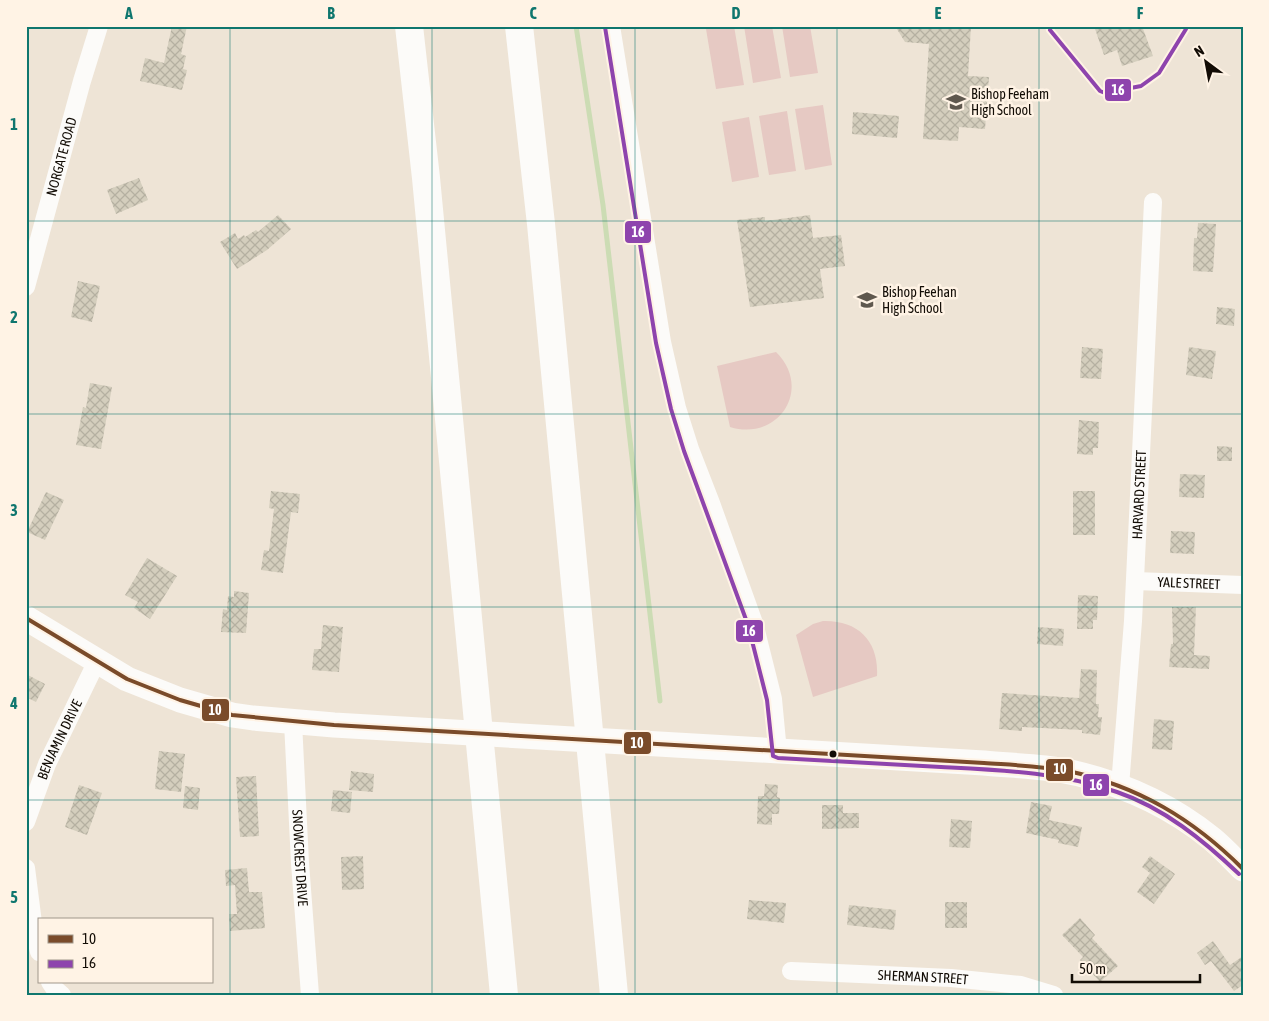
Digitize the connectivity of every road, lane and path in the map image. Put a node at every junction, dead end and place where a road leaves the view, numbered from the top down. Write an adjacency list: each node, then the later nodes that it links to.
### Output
1 (99, 26): 6 (street, NORGATE ROAD)
2 (409, 26): 22 (highway)
3 (519, 26): 23 (highway)
4 (611, 26): 12 (street)
5 (1153, 202): 7 (street, HARVARD STREET)
6 (26, 287)
7 (1134, 581): 8 (street, YALE STREET); 13 (street, HARVARD STREET)
8 (1243, 586)
9 (26, 618): 10 (main road)
10 (97, 661): 11 (main road); 14 (street, BENJAMIN DRIVE)
11 (293, 722): 12 (main road); 21 (street, SNOWCREST DRIVE)
12 (778, 752): 13 (main road)
13 (1120, 786): 16 (main road)
14 (26, 822)
15 (26, 868): 17 (street)
16 (1243, 869)
17 (38, 948)
18 (791, 971): 24 (street, SHERMAN STREET)
19 (51, 984): 20 (street)
20 (62, 995)
21 (310, 995)
22 (504, 995)
23 (614, 995)
24 (1054, 995)

